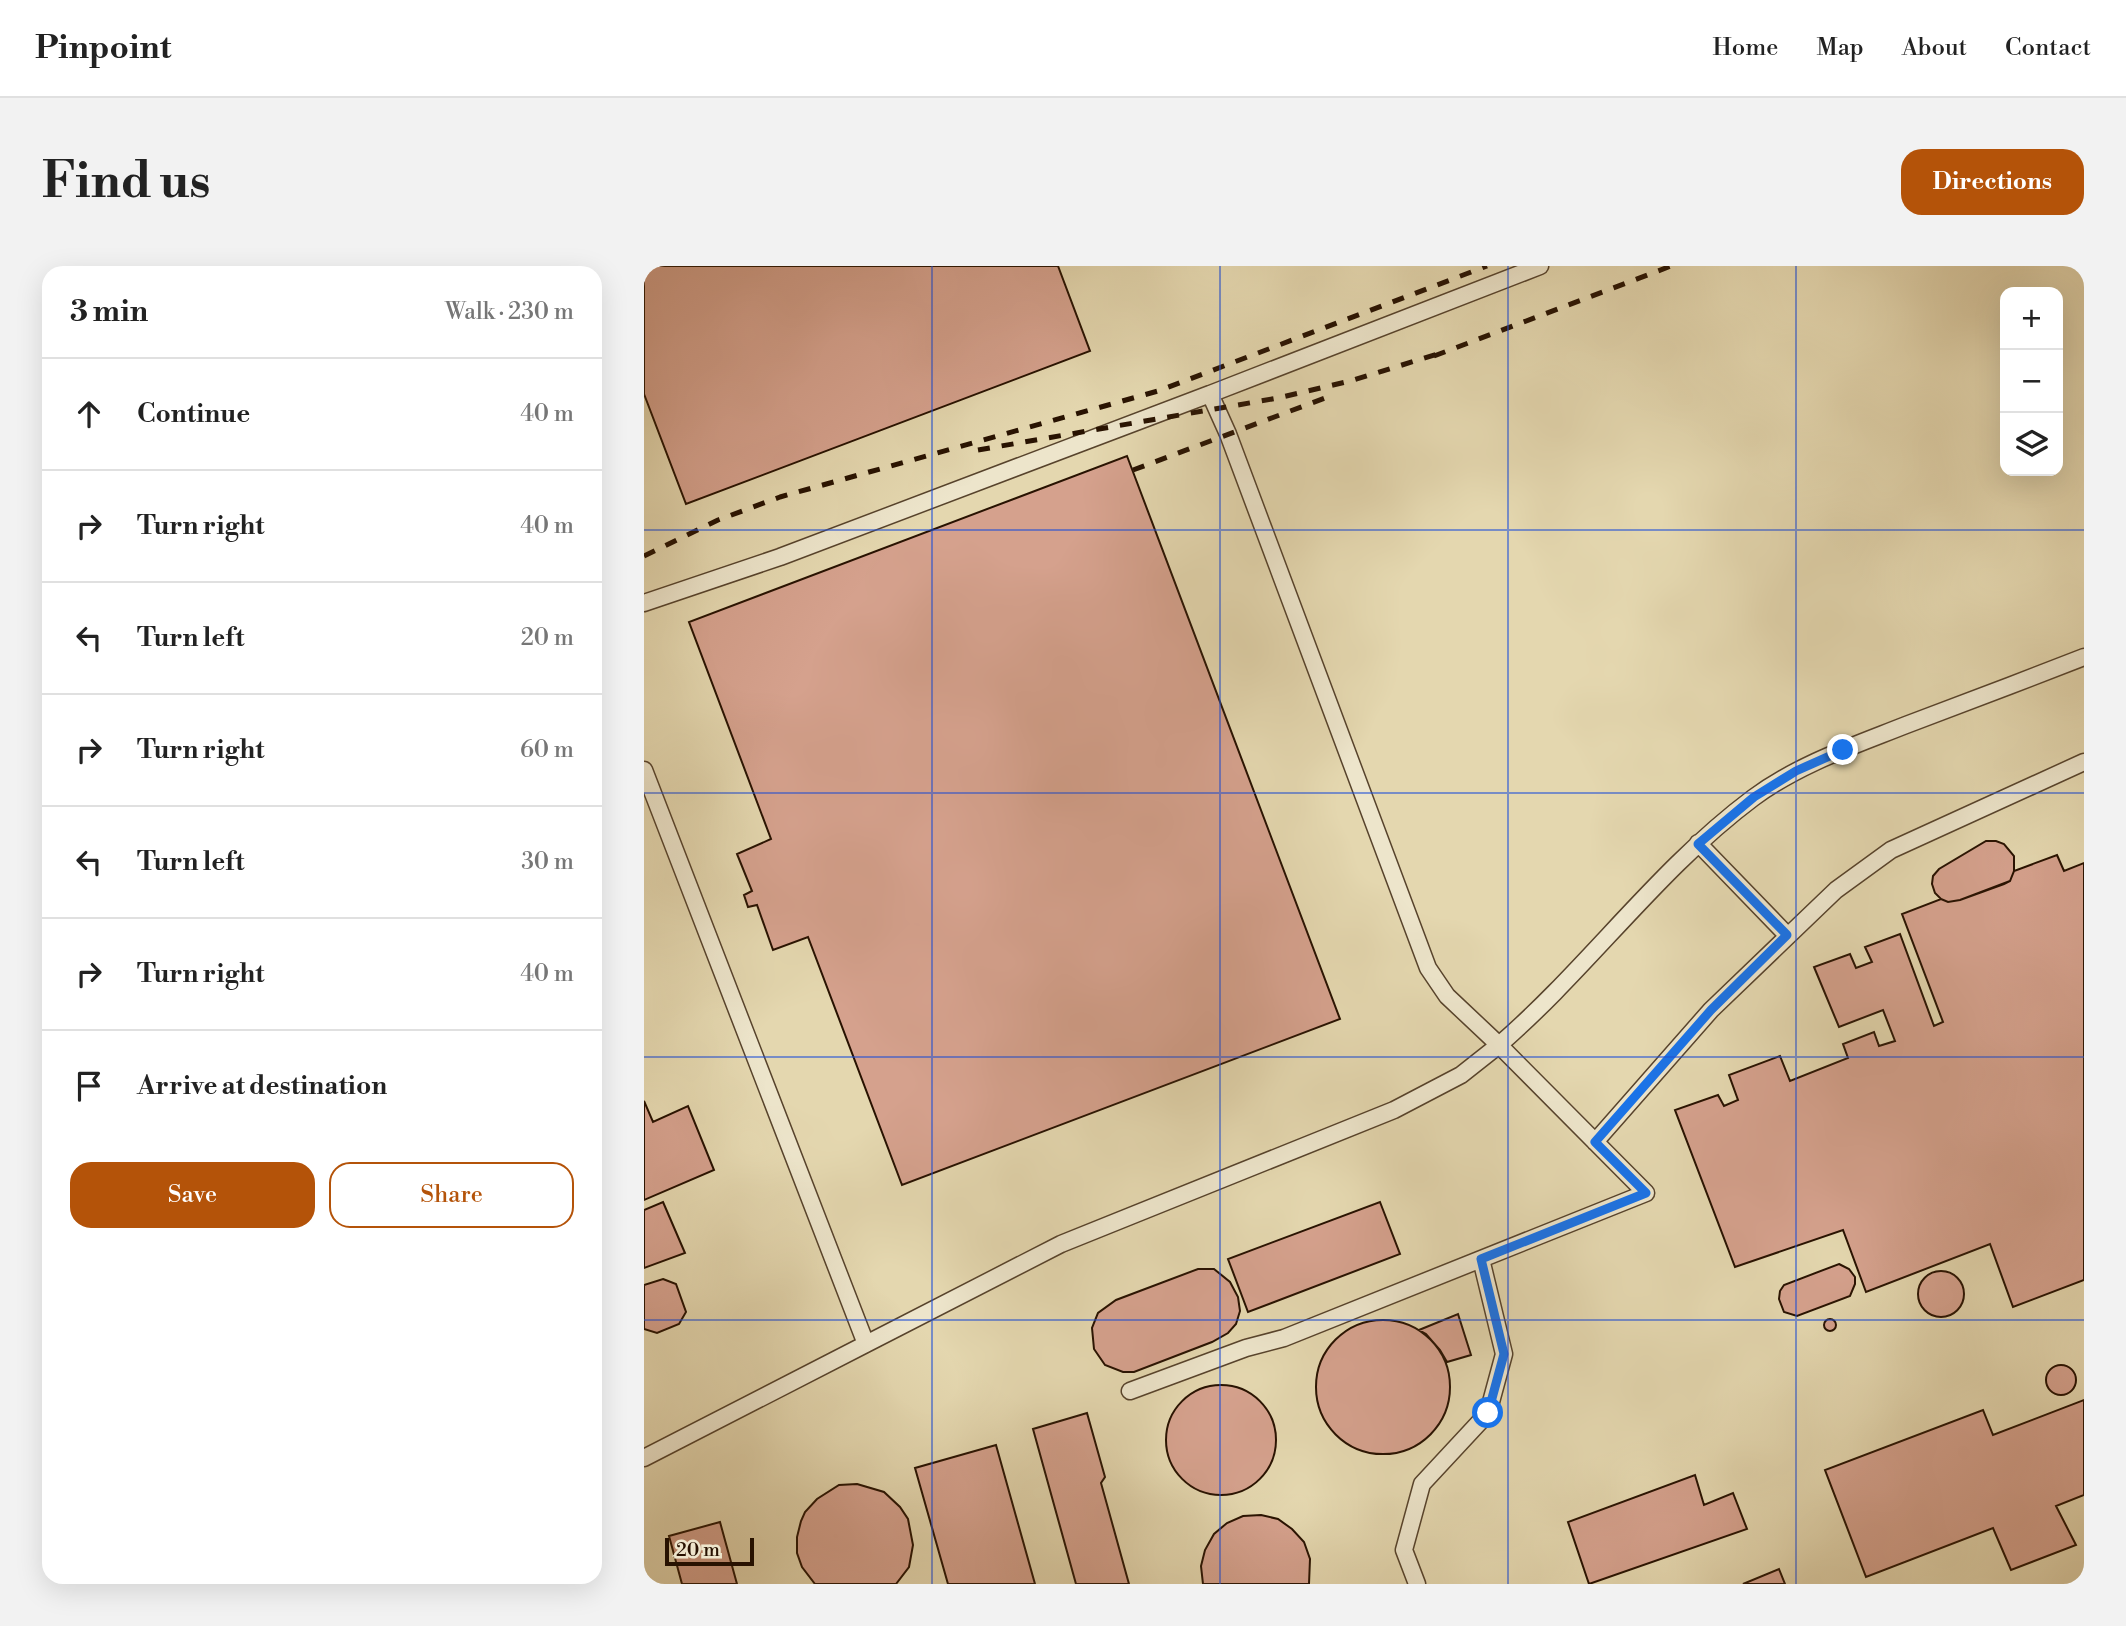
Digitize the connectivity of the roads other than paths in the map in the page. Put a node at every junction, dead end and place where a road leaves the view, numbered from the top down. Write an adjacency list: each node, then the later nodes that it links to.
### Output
1 (1541, 266): 2 (lane)
2 (1210, 394): 3 (lane); 9 (lane)
3 (644, 603)
4 (2084, 657): 7 (lane)
5 (2084, 762): 8 (lane)
6 (644, 770): 12 (lane)
7 (1698, 844): 8 (lane); 9 (lane)
8 (1787, 935): 10 (lane)
9 (1499, 1045): 10 (lane); 12 (lane)
10 (1595, 1142): 11 (lane)
11 (1481, 1259): 13 (lane); 15 (lane)
12 (866, 1344): 14 (lane)
13 (1130, 1391)
14 (644, 1458)
15 (1418, 1584)

